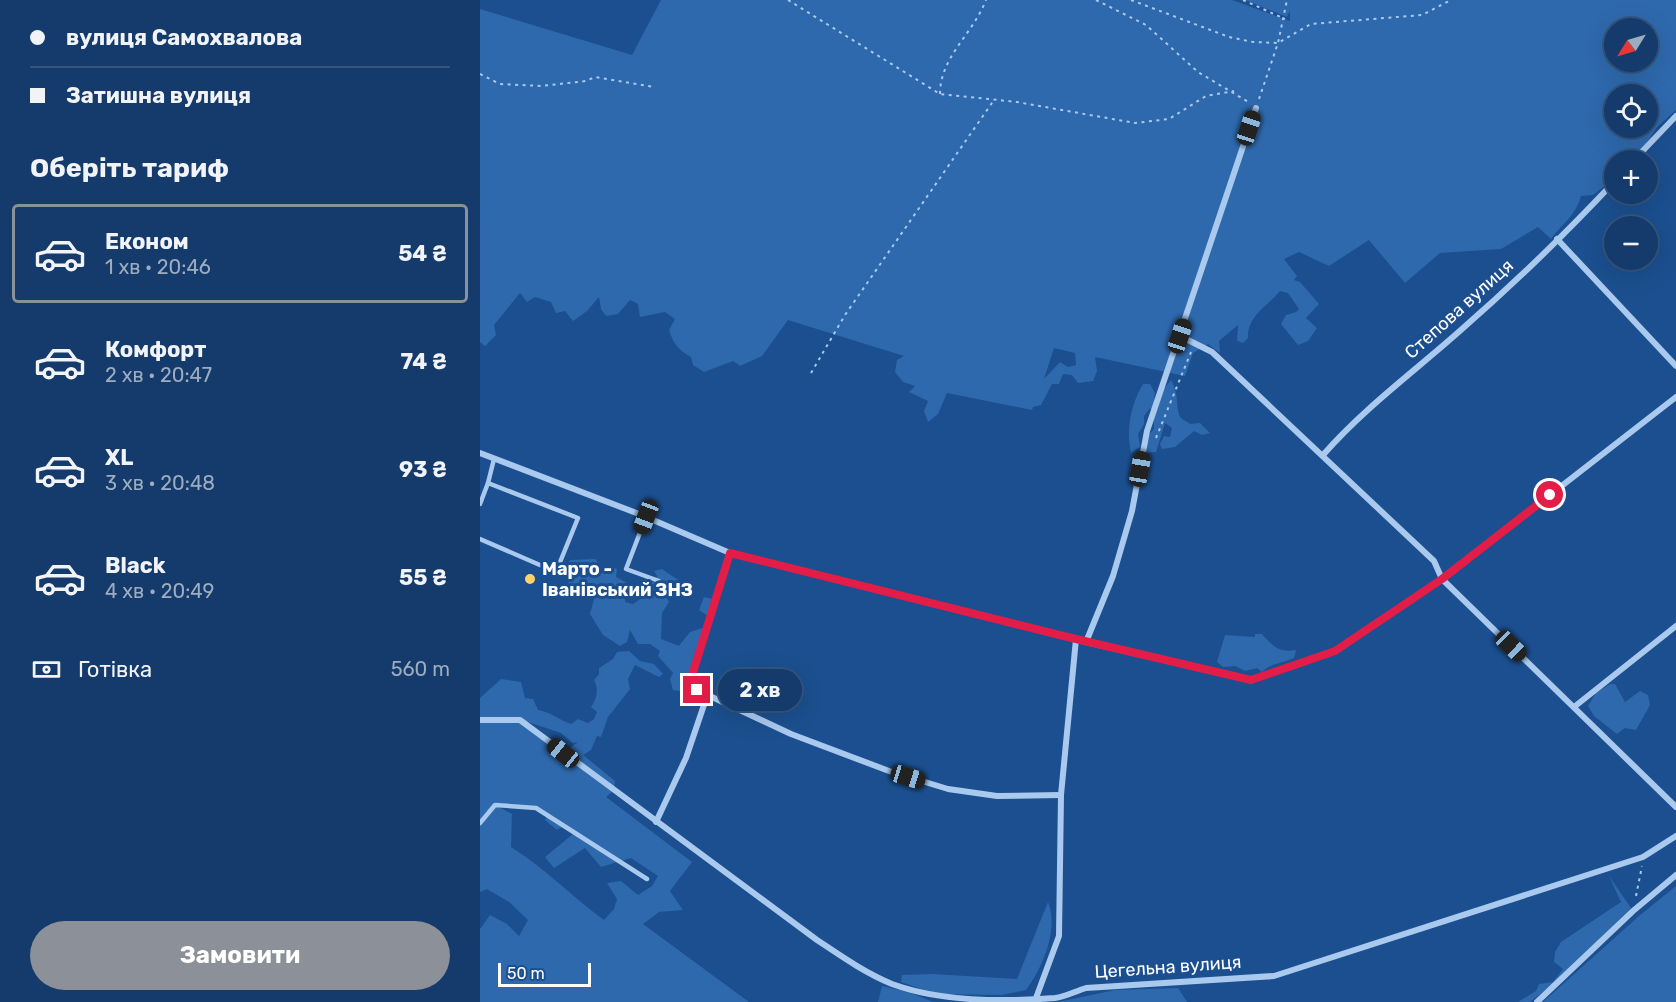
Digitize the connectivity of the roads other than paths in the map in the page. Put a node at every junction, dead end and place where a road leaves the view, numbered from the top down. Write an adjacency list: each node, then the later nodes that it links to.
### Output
1 (1256, 108): 6 (street)
2 (1676, 116): 3 (street)
3 (1644, 150)
4 (1604, 192): 5 (street, Степова вулиця)
5 (1557, 240): 7 (street); 10 (street, Степова вулиця)
6 (1180, 336): 10 (street); 21 (street)
7 (1676, 366)
8 (1676, 397): 17 (street)
9 (480, 453): 11 (street)
10 (1323, 455): 17 (street)
11 (494, 459): 12 (lane); 14 (street)
12 (488, 483): 13 (lane); 15 (lane)
13 (480, 504)
14 (646, 517): 16 (street); 18 (lane)
15 (480, 539)
16 (730, 553): 20 (street); 22 (street)
17 (1442, 579): 21 (street); 23 (street)
18 (659, 581)
19 (1676, 626): 23 (street)
20 (1076, 639): 21 (street); 25 (street)
21 (1086, 642)
22 (707, 696): 25 (street); 27 (street)
23 (1574, 707): 26 (street)
24 (480, 720): 27 (street, Цегельна вулиця)
25 (1061, 795): 32 (street)
26 (1676, 807)
27 (656, 822): 32 (street, Цегельна вулиця)
28 (480, 823): 31 (lane)
29 (1676, 836): 32 (street, Цегельна вулиця)
30 (1676, 875): 33 (street)
31 (647, 879)
32 (1036, 998)
33 (1537, 1002)

